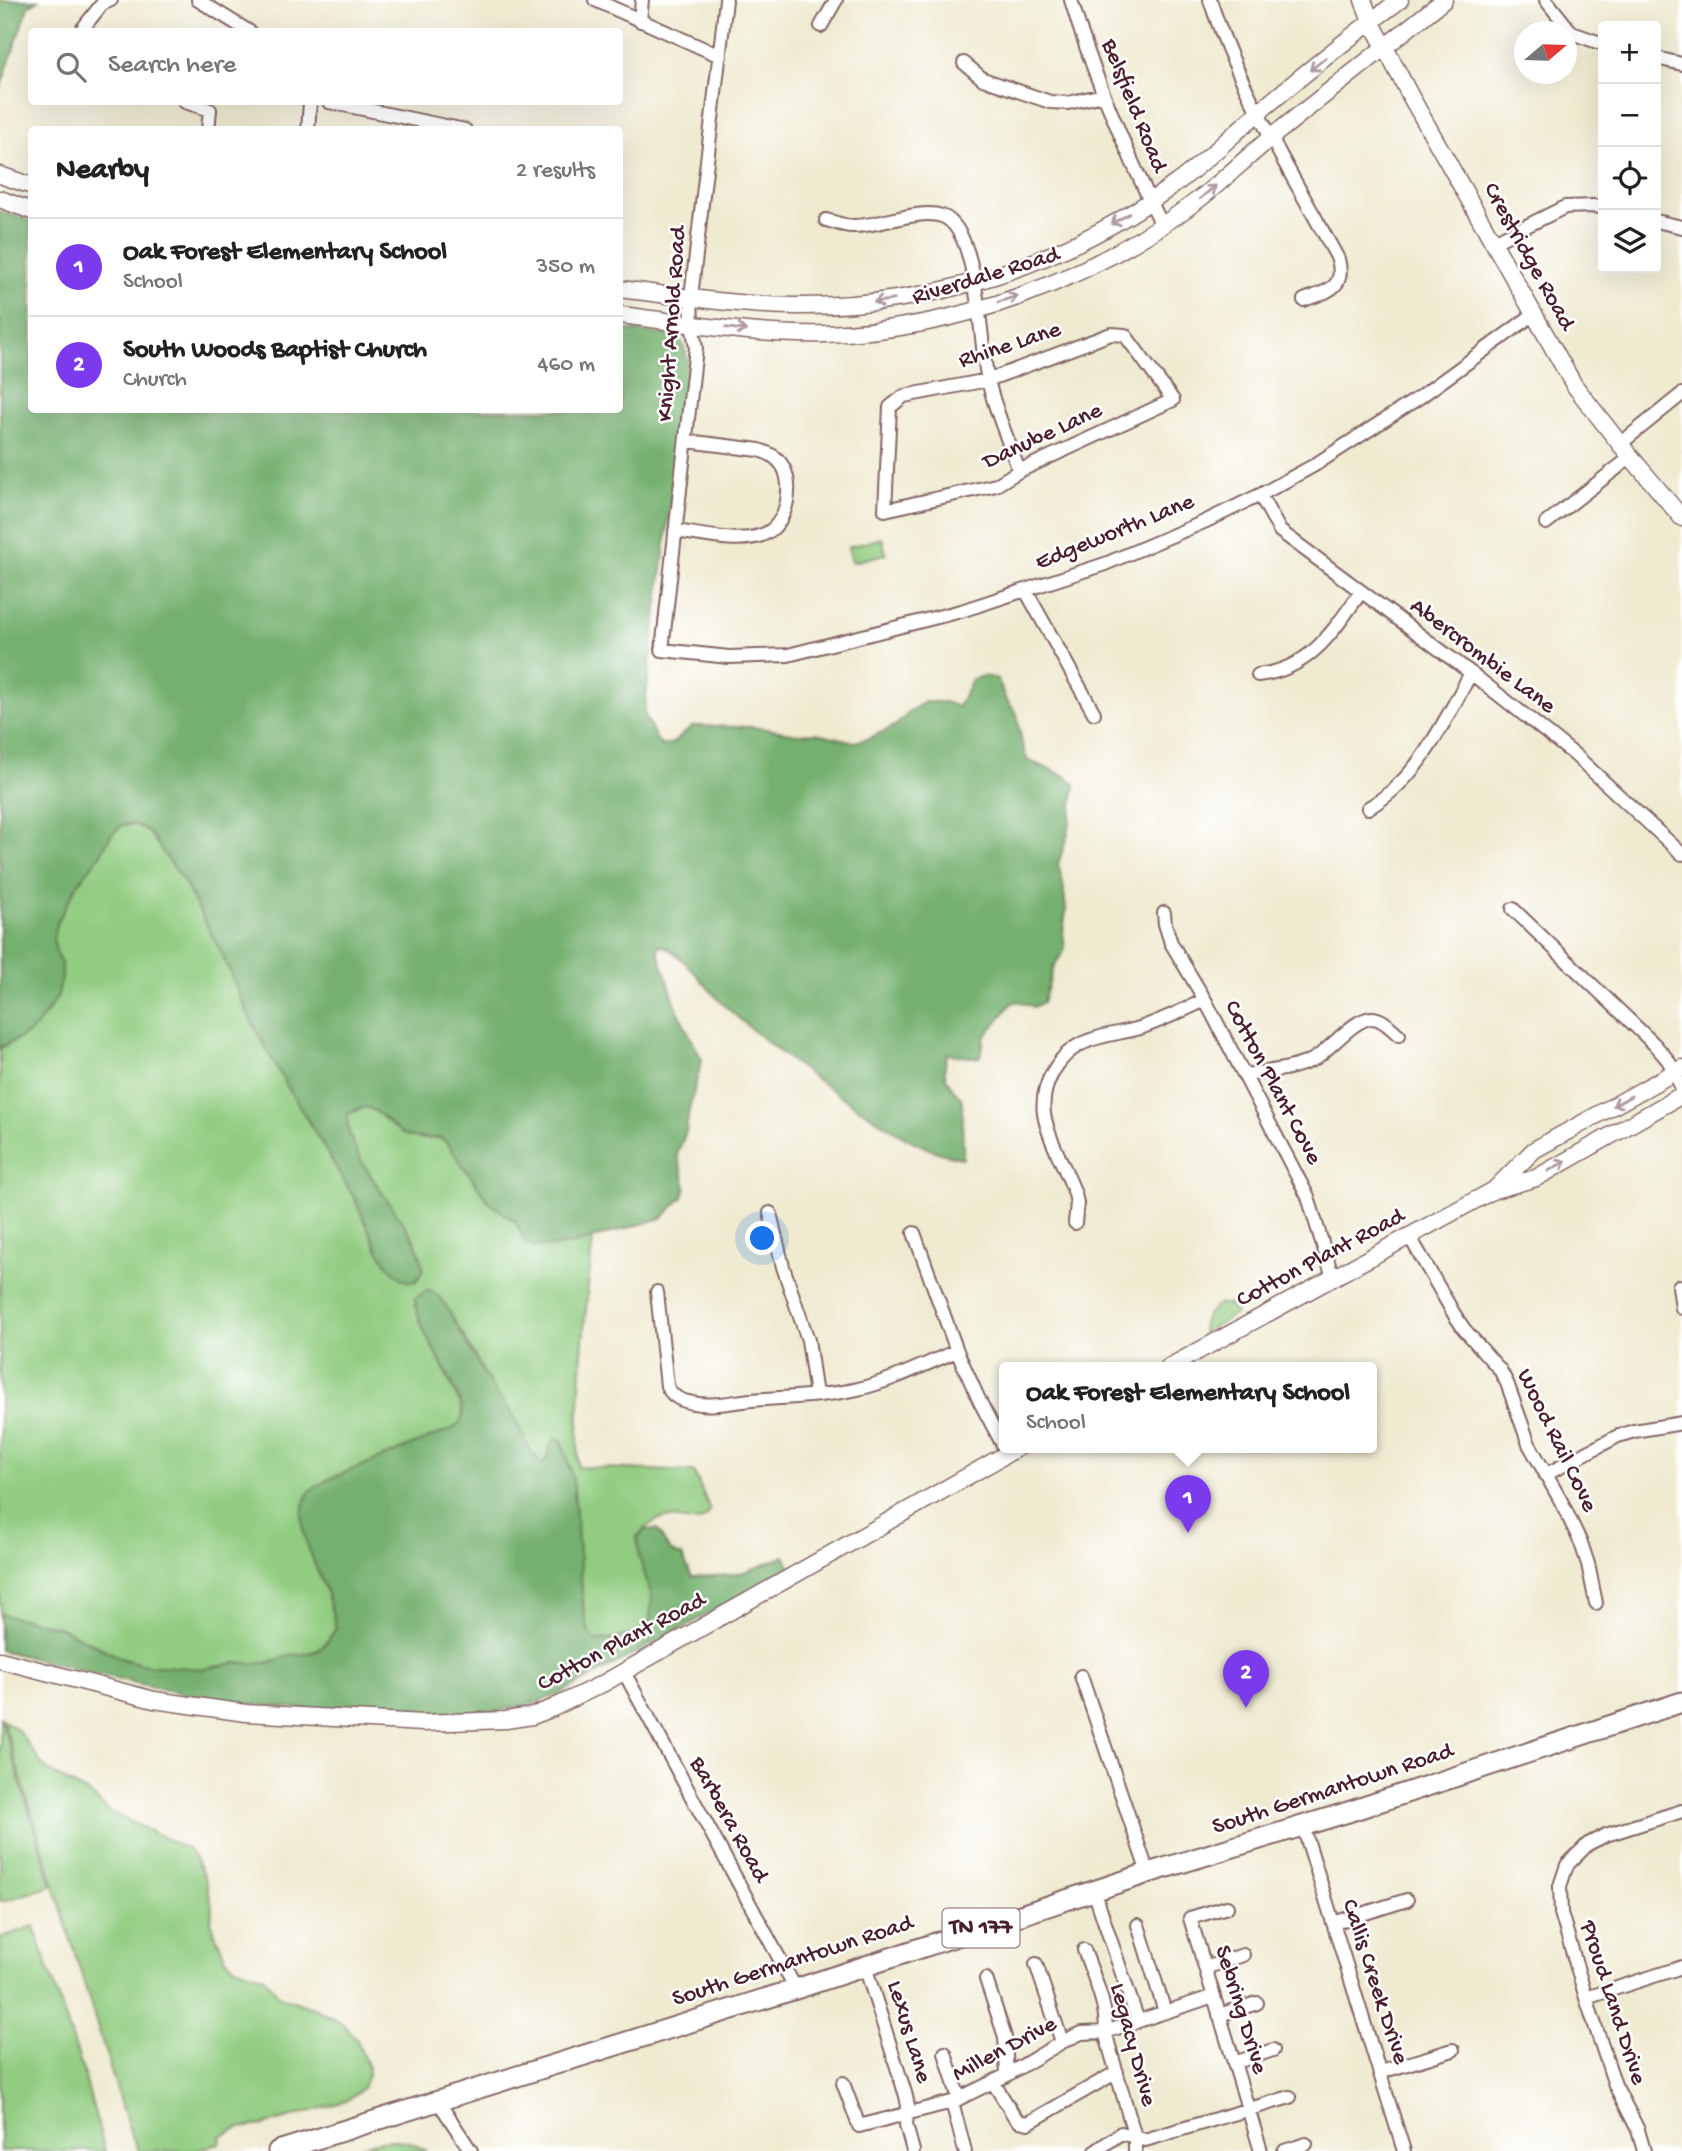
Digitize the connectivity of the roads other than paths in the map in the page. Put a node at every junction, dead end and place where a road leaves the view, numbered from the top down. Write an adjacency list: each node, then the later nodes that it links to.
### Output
1 (111, 0): 16 (street)
2 (198, 0): 17 (street)
3 (595, 0): 13 (street)
4 (642, 0): 13 (street)
5 (726, 0): 20 (street, Knight Arnold Road)
6 (836, 0): 15 (street)
7 (1071, 0): 24 (street, Belsfield Road)
8 (1210, 0): 28 (street)
9 (1363, 0): 14 (street, Crestridge Road)
10 (1400, 0): 14 (street, Riverdale Road)
11 (1444, 0): 19 (street, Riverdale Road)
12 (1546, 0): 18 (street)
13 (640, 21): 20 (street)
14 (1371, 21): 19 (street, Crestridge Road); 28 (street, Riverdale Road, one-way to 28)
15 (821, 26)
16 (83, 28)
17 (244, 28)
18 (1598, 42)
19 (1384, 47): 32 (street, Riverdale Road); 43 (street, Crestridge Road)
20 (720, 56): 46 (street, Knight Arnold Road)
21 (1661, 59): 23 (street)
22 (964, 63): 24 (street)
23 (1682, 64)
24 (1103, 95): 36 (street, Belsfield Road)
25 (194, 105): 29 (street)
26 (310, 105): 30 (street)
27 (344, 105): 31 (street)
28 (1258, 113): 32 (street); 36 (street, Riverdale Road)
29 (208, 126)
30 (308, 126)
31 (446, 126)
32 (1270, 138): 41 (street, Riverdale Road, one-way to 32); 47 (street)
33 (0, 175): 34 (street)
34 (28, 185)
35 (0, 199): 38 (street)
36 (1150, 201): 41 (street, Belsfield Road); 44 (street, Riverdale Road, one-way to 44)
37 (1598, 207): 43 (street)
38 (28, 210)
39 (826, 220): 44 (street)
40 (1661, 221): 42 (street)
41 (1163, 225): 48 (street, Riverdale Road, one-way to 41)
42 (1682, 227)
43 (1494, 242): 49 (street, Crestridge Road)
44 (974, 282): 46 (street, Riverdale Road, one-way to 46); 48 (street)
45 (623, 289): 46 (street, Riverdale Road)
46 (691, 297): 51 (street, Knight Arnold Road)
47 (1304, 300)
48 (979, 308): 51 (street, Riverdale Road, one-way to 48); 52 (street)
49 (1534, 314): 56 (street, Crestridge Road); 58 (street, Edgeworth Lane)
50 (623, 315): 51 (street, Riverdale Road)
51 (692, 324): 55 (street, Knight Arnold Road)
52 (988, 380): 54 (street, Rhine Lane); 57 (street); 59 (street, Rhine Lane)
53 (1682, 394): 56 (street)
54 (1173, 400): 57 (street, Danube Lane)
55 (687, 441): 62 (street, Knight Arnold Road); 62 (street)
56 (1626, 451): 60 (street, Crestridge Road); 61 (street)
57 (1019, 471): 59 (street, Danube Lane)
58 (1260, 495): 63 (street, Edgeworth Lane); 64 (street, Abercrombie Lane)
59 (885, 510)
60 (1682, 518)
61 (1546, 523)
62 (675, 531): 65 (street, Knight Arnold Road)
63 (1026, 591): 65 (street, Edgeworth Lane); 68 (street)
64 (1361, 592): 66 (street, Abercrombie Lane); 67 (street)
65 (662, 650)
66 (1471, 673): 69 (street); 70 (street, Abercrombie Lane)
67 (1258, 675)
68 (1094, 713)
69 (1368, 808)
70 (1682, 854)
71 (1513, 909): 75 (street)
72 (1164, 913): 73 (street, Cotton Plant Cove)
73 (1205, 1000): 76 (street, Cotton Plant Cove); 81 (street)
74 (1399, 1035): 76 (street)
75 (1678, 1070): 77 (street); 79 (street, Cotton Plant Road, one-way to 79)
76 (1245, 1075): 84 (street, Cotton Plant Cove)
77 (1682, 1088)
78 (1682, 1095): 79 (street, Cotton Plant Road, one-way to 78)
79 (1494, 1190): 83 (street, Cotton Plant Road)
80 (770, 1213): 90 (street)
81 (1075, 1223)
82 (914, 1233): 88 (street)
83 (1410, 1237): 84 (street, Cotton Plant Road); 94 (street, Wood Rail Cove)
84 (1333, 1278): 89 (street, Cotton Plant Road)
85 (1679, 1286): 87 (street)
86 (657, 1292): 90 (street)
87 (1682, 1308)
88 (957, 1351): 90 (street); 92 (street)
89 (1178, 1362)
90 (816, 1395)
91 (1682, 1423): 94 (street)
92 (999, 1432)
93 (1002, 1453): 97 (street, Cotton Plant Road)
94 (1545, 1475): 95 (street, Wood Rail Cove)
95 (1596, 1603)
96 (0, 1660): 97 (street, Cotton Plant Road)
97 (624, 1672): 115 (street, Barbera Road)
98 (1081, 1676): 102 (street)
99 (1682, 1702): 101 (main road, South Germantown Road / TN 177)
100 (1682, 1811): 117 (street, Proud Land Drive)
101 (1303, 1826): 102 (main road, South Germantown Road / TN 177); 106 (street, Callis Creek Drive)
102 (1148, 1874): 103 (main road, South Germantown Road / TN 177)
103 (1094, 1891): 111 (main road, South Germantown Road / TN 177); 121 (street, Legacy Drive)
104 (1407, 1900): 106 (street)
105 (1227, 1907): 113 (street, Sebring Drive)
106 (1333, 1923): 129 (street, Callis Creek Drive)
107 (1138, 1925): 119 (street, Legacy Drive)
108 (1084, 1950): 122 (street, Legacy Drive)
109 (1243, 1955): 113 (street)
110 (1035, 1964): 123 (street)
111 (865, 1966): 115 (main road, South Germantown Road / TN 177); 137 (street, Lexus Lane)
112 (1682, 1967): 117 (street)
113 (1205, 1968): 116 (street, Sebring Drive)
114 (986, 1979): 130 (street)
115 (796, 1989): 135 (main road, South Germantown Road / TN 177)
116 (1214, 1996): 119 (street, Millen Drive); 120 (street, Sebring Drive)
117 (1586, 1998): 149 (street, Proud Land Drive)
118 (1257, 2003): 120 (street)
119 (1165, 2012): 121 (street, Millen Drive)
120 (1219, 2015): 127 (street, Sebring Drive)
121 (1138, 2021): 122 (street, Millen Drive)
122 (1105, 2032): 123 (street, Millen Drive); 128 (street, Legacy Drive)
123 (1062, 2042): 130 (street, Millen Drive)
124 (1273, 2050): 127 (street)
125 (1453, 2050): 129 (street)
126 (945, 2053): 134 (street)
127 (1234, 2063): 136 (street, Sebring Drive)
128 (1117, 2072): 131 (street); 138 (street, Legacy Drive)
129 (1381, 2072): 148 (street, Callis Creek Drive)
130 (1007, 2075): 131 (street, Millen Drive)
131 (993, 2081): 134 (street, Millen Drive)
132 (843, 2083): 137 (street, Millen Drive)
133 (1290, 2097): 136 (street)
134 (955, 2100): 137 (street, Millen Drive); 143 (street)
135 (438, 2101): 140 (main road, South Germantown Road / TN 177); 141 (street)
136 (1249, 2110): 138 (street); 146 (street, Sebring Drive)
137 (907, 2113): 142 (street, Lexus Lane)
138 (1135, 2137): 144 (street); 145 (street, Legacy Drive)
139 (1306, 2144): 147 (street)
140 (278, 2151)
141 (471, 2151)
142 (913, 2151)
143 (965, 2151)
144 (1097, 2151)
145 (1135, 2151)
146 (1261, 2151)
147 (1284, 2151)
148 (1404, 2151)
149 (1644, 2151)

